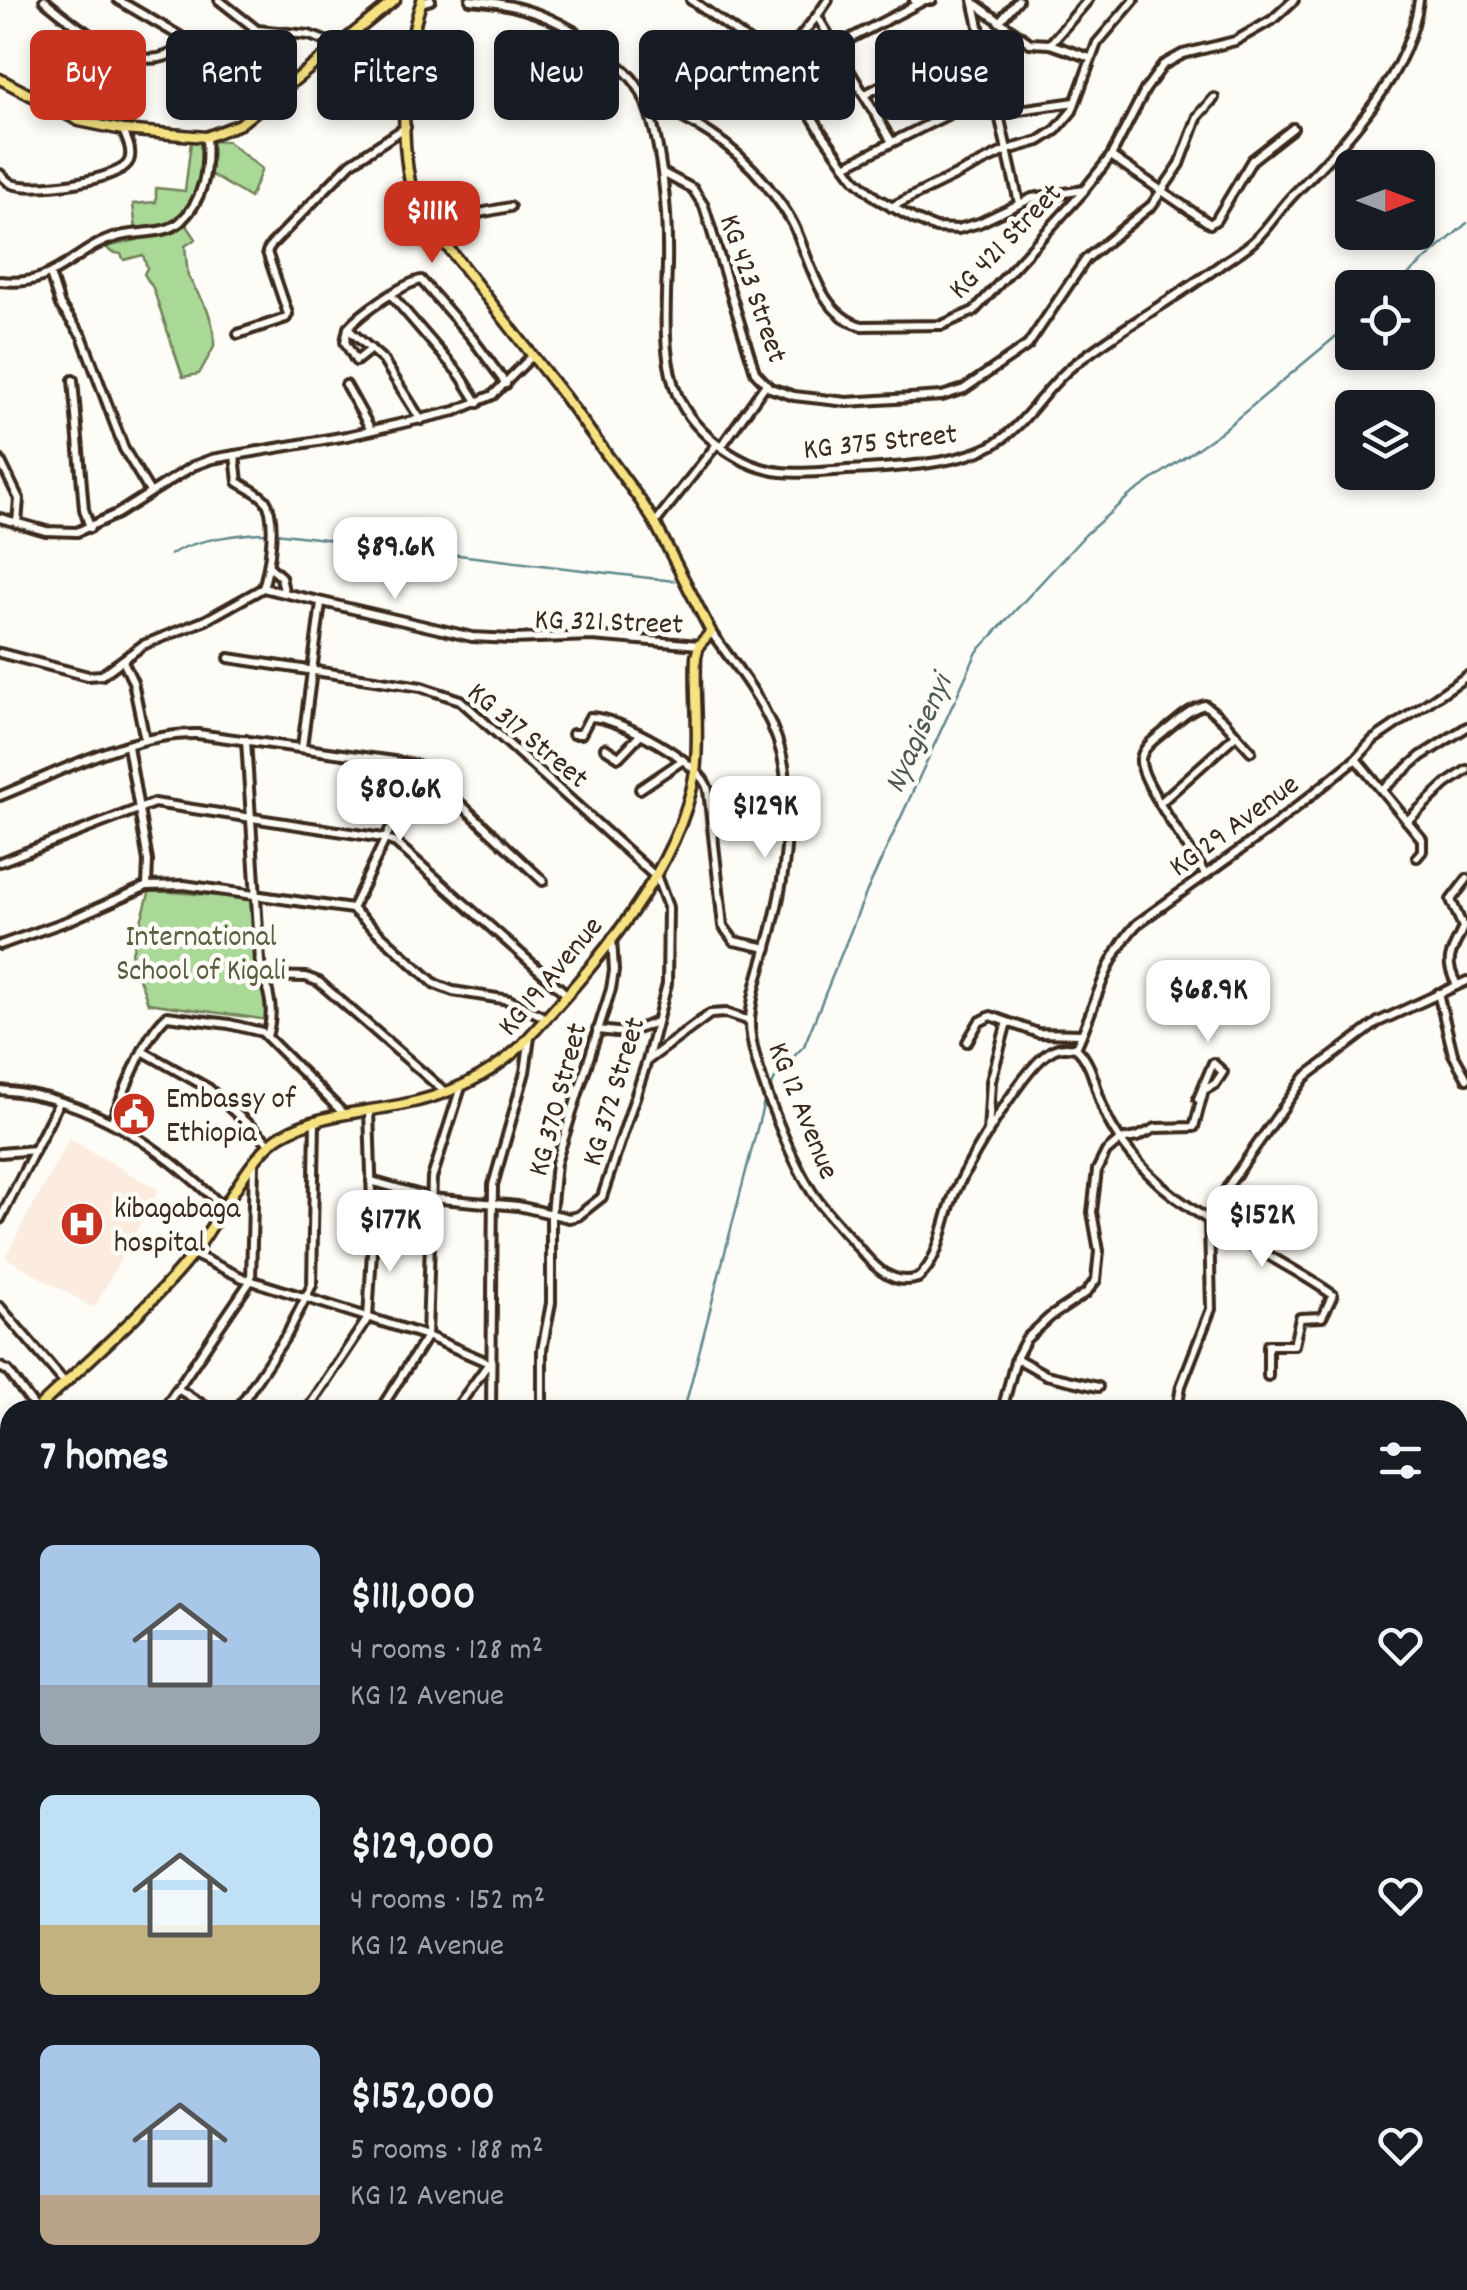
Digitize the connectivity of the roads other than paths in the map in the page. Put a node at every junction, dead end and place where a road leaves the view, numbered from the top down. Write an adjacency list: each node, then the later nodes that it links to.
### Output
1 (44, 0): 2 (street)
2 (118, 0)
3 (219, 0): 26 (street)
4 (470, 0): 32 (street, KG 375 Street)
5 (690, 0): 21 (street)
6 (828, 0): 18 (street)
7 (914, 0): 15 (street)
8 (932, 0): 15 (street)
9 (1018, 0): 19 (street)
10 (1088, 0): 27 (street)
11 (1134, 0): 28 (street)
12 (1294, 0): 49 (street, KG 421 Street)
13 (1419, 0): 75 (street, KG 375 Street)
14 (399, 1): 17 (main road); 20 (main road)
15 (924, 1): 25 (street)
16 (973, 1): 19 (street); 24 (street)
17 (423, 3): 43 (main road, KG 12 Avenue)
18 (817, 16): 22 (street); 23 (street)
19 (999, 22): 27 (street)
20 (357, 30)
21 (733, 30)
22 (806, 30)
23 (826, 30)
24 (978, 30)
25 (855, 36)
26 (317, 38)
27 (1050, 44): 28 (street)
28 (1090, 58): 36 (street)
29 (317, 60): 46 (main road)
30 (0, 78): 45 (main road)
31 (855, 79): 34 (street)
32 (639, 89)
33 (875, 89): 34 (street)
34 (864, 95): 47 (street)
35 (1214, 98): 55 (street, KG 423 Street)
36 (1076, 102): 37 (street); 48 (street)
37 (1024, 109)
38 (650, 120): 51 (street, KG 375 Street)
39 (689, 120): 54 (street, KG 421 Street)
40 (816, 120): 50 (street)
41 (936, 120): 47 (street)
42 (1000, 120): 48 (street)
43 (407, 127): 60 (main road, KG 12 Avenue); 65 (street)
44 (1292, 128): 55 (street)
45 (123, 130): 46 (main road); 52 (street)
46 (206, 137): 61 (street)
47 (892, 142): 50 (street)
48 (1006, 150): 56 (street); 57 (street)
49 (1111, 156): 54 (street, KG 421 Street); 55 (street)
50 (845, 166): 57 (street)
51 (662, 172): 70 (street, KG 423 Street); 75 (street, KG 375 Street)
52 (0, 174)
53 (462, 189): 59 (street)
54 (1084, 190): 56 (street)
55 (1161, 192): 70 (street, KG 423 Street)
56 (1019, 203): 57 (street)
57 (891, 207)
58 (510, 208): 59 (street)
59 (465, 217): 60 (street)
60 (427, 223): 67 (main road, KG 12 Avenue)
61 (50, 274): 62 (street); 78 (street)
62 (0, 281)
63 (392, 296): 64 (street); 69 (street); 72 (street)
64 (348, 328): 66 (street); 66 (street)
65 (238, 334)
66 (372, 350): 73 (street)
67 (532, 356): 69 (street); 81 (main road, KG 12 Avenue)
68 (73, 380): 82 (street)
69 (506, 384): 72 (street)
70 (766, 384): 75 (street)
71 (346, 386): 74 (street)
72 (478, 402): 73 (street)
73 (421, 420): 74 (street)
74 (372, 430): 76 (street)
75 (719, 445): 81 (street)
76 (234, 455): 78 (street); 83 (street)
77 (0, 460): 80 (street)
78 (150, 492): 82 (street)
79 (0, 518): 80 (street)
80 (17, 523): 82 (street)
81 (655, 523): 87 (main road, KG 12 Avenue)
82 (90, 528)
83 (270, 567): 84 (street); 85 (street)
84 (263, 588): 85 (street, KG 321 Street); 91 (street)
85 (284, 591): 86 (street, KG 321 Street)
86 (321, 602): 88 (street, KG 321 Street); 92 (street)
87 (711, 632): 88 (main road); 128 (street, KG 12 Avenue)
88 (699, 645): 107 (main road, KG 19 Avenue)
89 (0, 653): 91 (street)
90 (228, 658): 92 (street, KG 317 Street)
91 (123, 661): 98 (street)
92 (313, 673): 101 (street); 120 (street, KG 317 Street)
93 (1467, 676): 105 (street, KG 29 Avenue)
94 (1467, 727): 110 (street)
95 (574, 734): 97 (street)
96 (1236, 735): 103 (street); 112 (street); 112 (street)
97 (639, 736): 102 (street); 104 (street)
98 (144, 740): 99 (street); 100 (street)
99 (246, 740): 101 (street); 114 (street)
100 (128, 746): 111 (street); 113 (street)
101 (302, 747): 106 (street)
102 (605, 748)
103 (1252, 751)
104 (683, 760): 107 (street); 109 (street)
105 (1356, 760): 110 (street); 119 (street, KG 29 Avenue)
106 (420, 766): 116 (street); 122 (street)
107 (696, 768): 120 (main road, KG 19 Avenue); 128 (street)
108 (1467, 770): 115 (street)
109 (640, 789)
110 (1382, 789): 115 (street)
111 (0, 796)
112 (1160, 803): 119 (street)
113 (139, 809): 114 (street); 118 (street); 123 (street)
114 (249, 818): 116 (street); 124 (street)
115 (1407, 822): 117 (street)
116 (383, 838): 125 (street); 133 (street)
117 (1417, 857)
118 (0, 862)
119 (1205, 874): 139 (street, KG 29 Avenue)
120 (656, 878): 126 (main road, KG 19 Avenue); 136 (street, KG 372 Street)
121 (1467, 879): 131 (street)
122 (542, 881)
123 (146, 886): 124 (street); 127 (street)
124 (256, 896): 125 (street); 129 (street)
125 (352, 909): 134 (street)
126 (612, 937): 133 (main road, KG 19 Avenue); 138 (street, KG 370 Street)
127 (0, 945)
128 (767, 948): 135 (street, KG 12 Avenue)
129 (263, 976): 140 (street); 149 (street)
130 (1467, 981): 131 (street)
131 (1457, 985): 132 (street)
132 (1438, 993): 146 (street); 168 (street)
133 (566, 994): 134 (main road, KG 19 Avenue)
134 (546, 1018): 141 (main road, KG 19 Avenue)
135 (750, 1021): 145 (street); 156 (street, KG 12 Avenue)
136 (658, 1022): 138 (street); 145 (street, KG 372 Street)
137 (1007, 1022): 139 (street); 142 (street); 156 (street)
138 (598, 1030): 166 (street, KG 370 Street)
139 (1082, 1034): 143 (street, KG 29 Avenue)
140 (267, 1036): 144 (street); 153 (street)
141 (530, 1036): 147 (main road, KG 19 Avenue); 164 (street)
142 (967, 1042)
143 (1076, 1048): 156 (street, KG 12 Avenue); 157 (street)
144 (144, 1052): 154 (street); 158 (street)
145 (647, 1061): 166 (street, KG 372 Street)
146 (1467, 1079)
147 (462, 1088): 149 (main road, KG 19 Avenue); 163 (street)
148 (0, 1090): 151 (street)
149 (446, 1093): 152 (main road, KG 19 Avenue)
150 (1198, 1099): 157 (street)
151 (58, 1102): 154 (street); 159 (street)
152 (368, 1110): 153 (main road, KG 19 Avenue); 162 (street)
153 (344, 1114): 155 (main road, KG 19 Avenue)
154 (112, 1120): 165 (street)
155 (315, 1122): 158 (main road, KG 19 Avenue); 171 (street)
156 (988, 1134)
157 (1120, 1140): 168 (street); 175 (street)
158 (270, 1144): 161 (main road, KG 19 Avenue)
159 (35, 1150): 160 (street); 167 (street)
160 (0, 1154)
161 (254, 1164): 165 (main road, KG 19 Avenue); 170 (street)
162 (371, 1181): 163 (street, KG 372 Street); 173 (street)
163 (431, 1198): 164 (street, KG 372 Street); 174 (street)
164 (491, 1205): 166 (street, KG 372 Street); 176 (street)
165 (225, 1209): 169 (main road, KG 19 Avenue)
166 (551, 1214): 191 (street, KG 370 Street)
167 (0, 1218)
168 (1209, 1218): 178 (street); 193 (street)
169 (193, 1254): 170 (street); 179 (main road, KG 19 Avenue)
170 (252, 1280): 171 (street); 181 (street)
171 (306, 1299): 173 (street); 186 (street)
172 (0, 1307): 179 (street)
173 (368, 1318): 174 (street); 187 (street)
174 (427, 1336): 176 (street); 188 (street)
175 (1016, 1358): 180 (street); 192 (street)
176 (489, 1364): 189 (street); 190 (street)
177 (0, 1367): 182 (street)
178 (1268, 1376)
179 (65, 1383): 183 (main road, KG 19 Avenue)
180 (1098, 1387)
181 (178, 1390): 184 (street); 185 (street)
182 (29, 1400)
183 (47, 1400)
184 (170, 1400)
185 (194, 1400)
186 (242, 1400)
187 (313, 1400)
188 (386, 1400)
189 (462, 1400)
190 (491, 1400)
191 (542, 1400)
192 (1005, 1400)
193 (1179, 1400)

